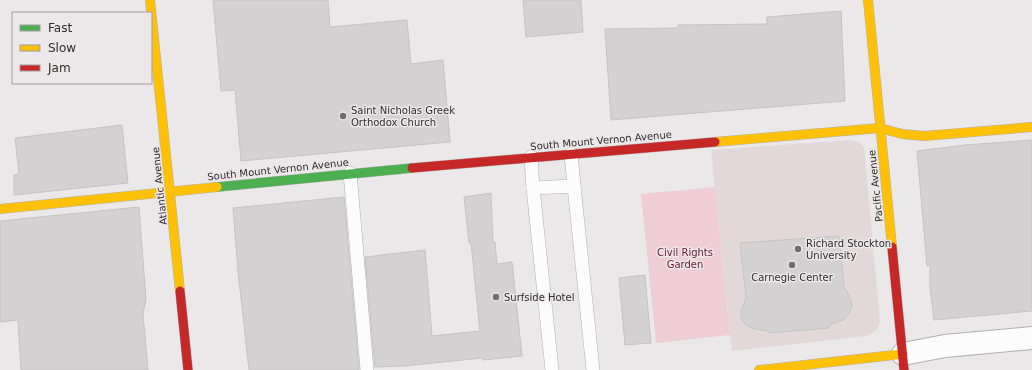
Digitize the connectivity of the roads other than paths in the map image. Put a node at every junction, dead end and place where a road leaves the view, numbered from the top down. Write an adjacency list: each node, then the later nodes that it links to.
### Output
1 (150, 0): 3 (main road, Atlantic Avenue)
2 (868, 0): 6 (main road, Pacific Avenue)
3 (151, 12)
4 (152, 18): 12 (main road, Atlantic Avenue)
5 (1032, 127): 6 (main road, South Mount Vernon Avenue)
6 (880, 128): 7 (main road, South Mount Vernon Avenue); 15 (main road, Pacific Avenue)
7 (571, 154): 8 (main road, South Mount Vernon Avenue); 10 (lane)
8 (531, 157): 9 (main road, South Mount Vernon Avenue); 11 (lane)
9 (350, 173): 12 (main road, South Mount Vernon Avenue); 17 (lane)
10 (574, 186): 11 (lane); 19 (lane)
11 (533, 188): 18 (lane)
12 (171, 192): 13 (main road, South Mount Vernon Avenue); 16 (main road, Atlantic Avenue)
13 (0, 209)
14 (1032, 338): 15 (street)
15 (904, 362): 20 (main road)
16 (188, 370)
17 (367, 370)
18 (552, 370)
19 (593, 370)
20 (759, 370)

